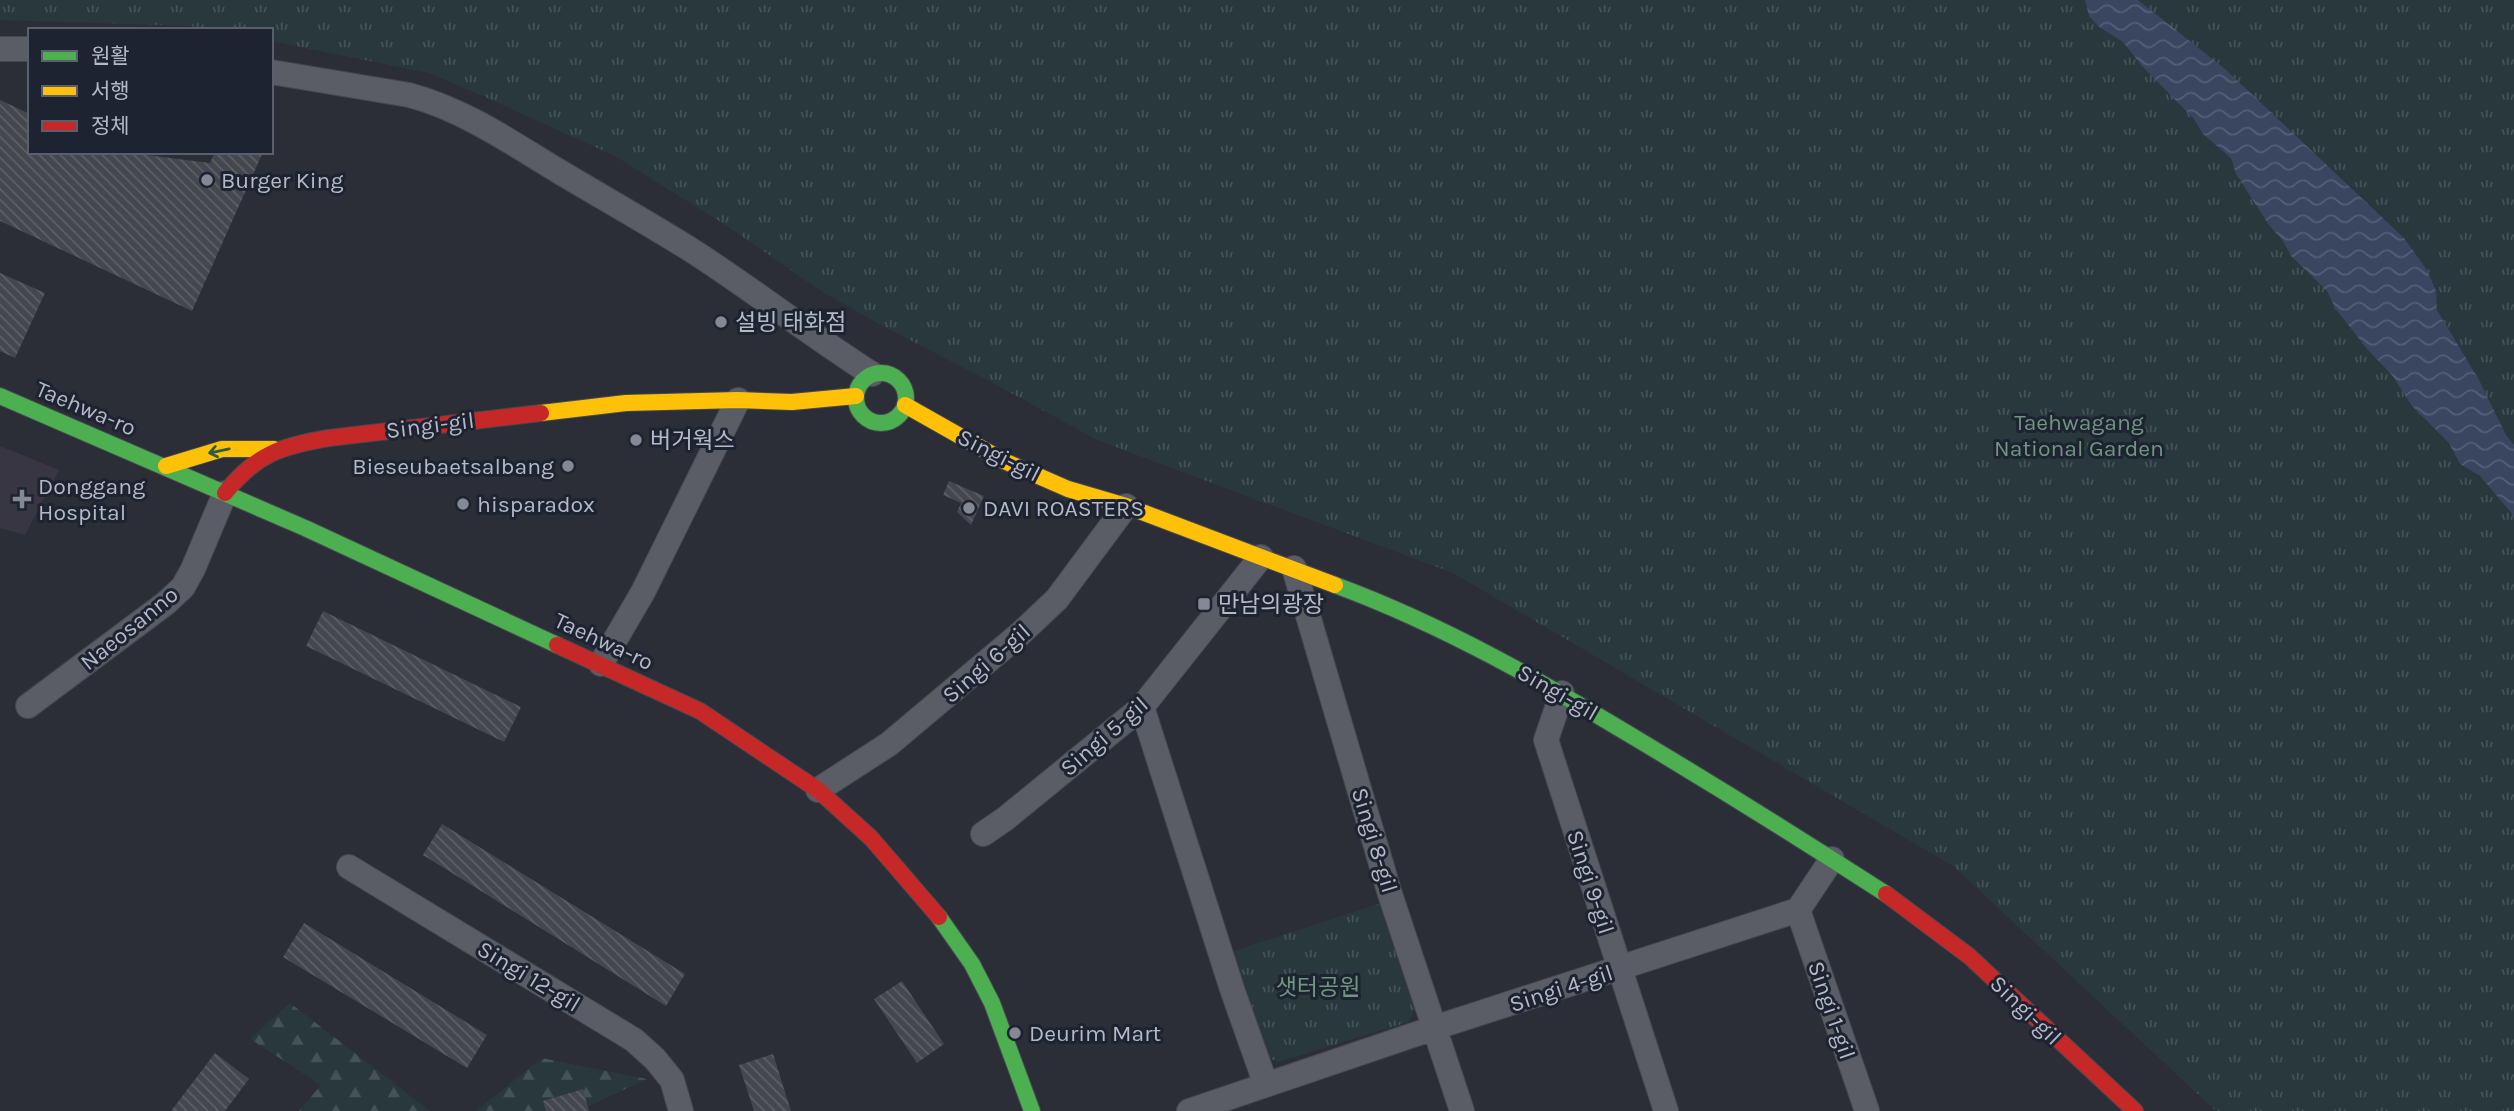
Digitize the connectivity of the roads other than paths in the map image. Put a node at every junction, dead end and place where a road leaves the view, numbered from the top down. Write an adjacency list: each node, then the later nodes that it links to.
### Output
1 (0, 49): 2 (street)
2 (28, 49)
3 (273, 72): 4 (street)
4 (872, 374): 6 (street); 8 (street)
5 (0, 396): 10 (street, Taehwa-ro)
6 (856, 396): 7 (street, Singi-gil); 8 (street)
7 (738, 400): 9 (street, Singi-gil); 15 (street)
8 (905, 405): 12 (street, Singi-gil)
9 (274, 449): 10 (street, one-way to 10); 11 (street, Singi-gil)
10 (166, 466): 11 (street, Taehwa-ro)
11 (225, 493): 15 (street, Taehwa-ro); 17 (street, Naeosanno)
12 (1126, 506): 13 (street, Singi-gil); 19 (street, Singi 6-gil)
13 (1261, 557): 14 (street, Singi-gil); 18 (street, Singi 5-gil)
14 (1294, 568): 16 (street, Singi-gil); 25 (street, Singi 8-gil)
15 (601, 664): 19 (street, Taehwa-ro)
16 (1562, 693): 21 (street, Singi-gil); 24 (street, Singi 9-gil)
17 (28, 706)
18 (1142, 707): 20 (street, Singi 5-gil); 26 (street)
19 (818, 790): 28 (street, Taehwa-ro)
20 (983, 834)
21 (1832, 859): 23 (street); 33 (street, Singi-gil)
22 (349, 867): 27 (street, Singi 12-gil)
23 (1798, 910): 24 (street, Singi 4-gil); 32 (street, Singi 1-gil)
24 (1619, 969): 25 (street, Singi 4-gil); 31 (street, Singi 9-gil)
25 (1434, 1028): 26 (street, Singi 4-gil); 30 (street, Singi 8-gil)
26 (1266, 1085): 29 (street, Singi 4-gil)
27 (681, 1111)
28 (1032, 1111)
29 (1189, 1111)
30 (1462, 1111)
31 (1666, 1111)
32 (1867, 1111)
33 (2135, 1111)

